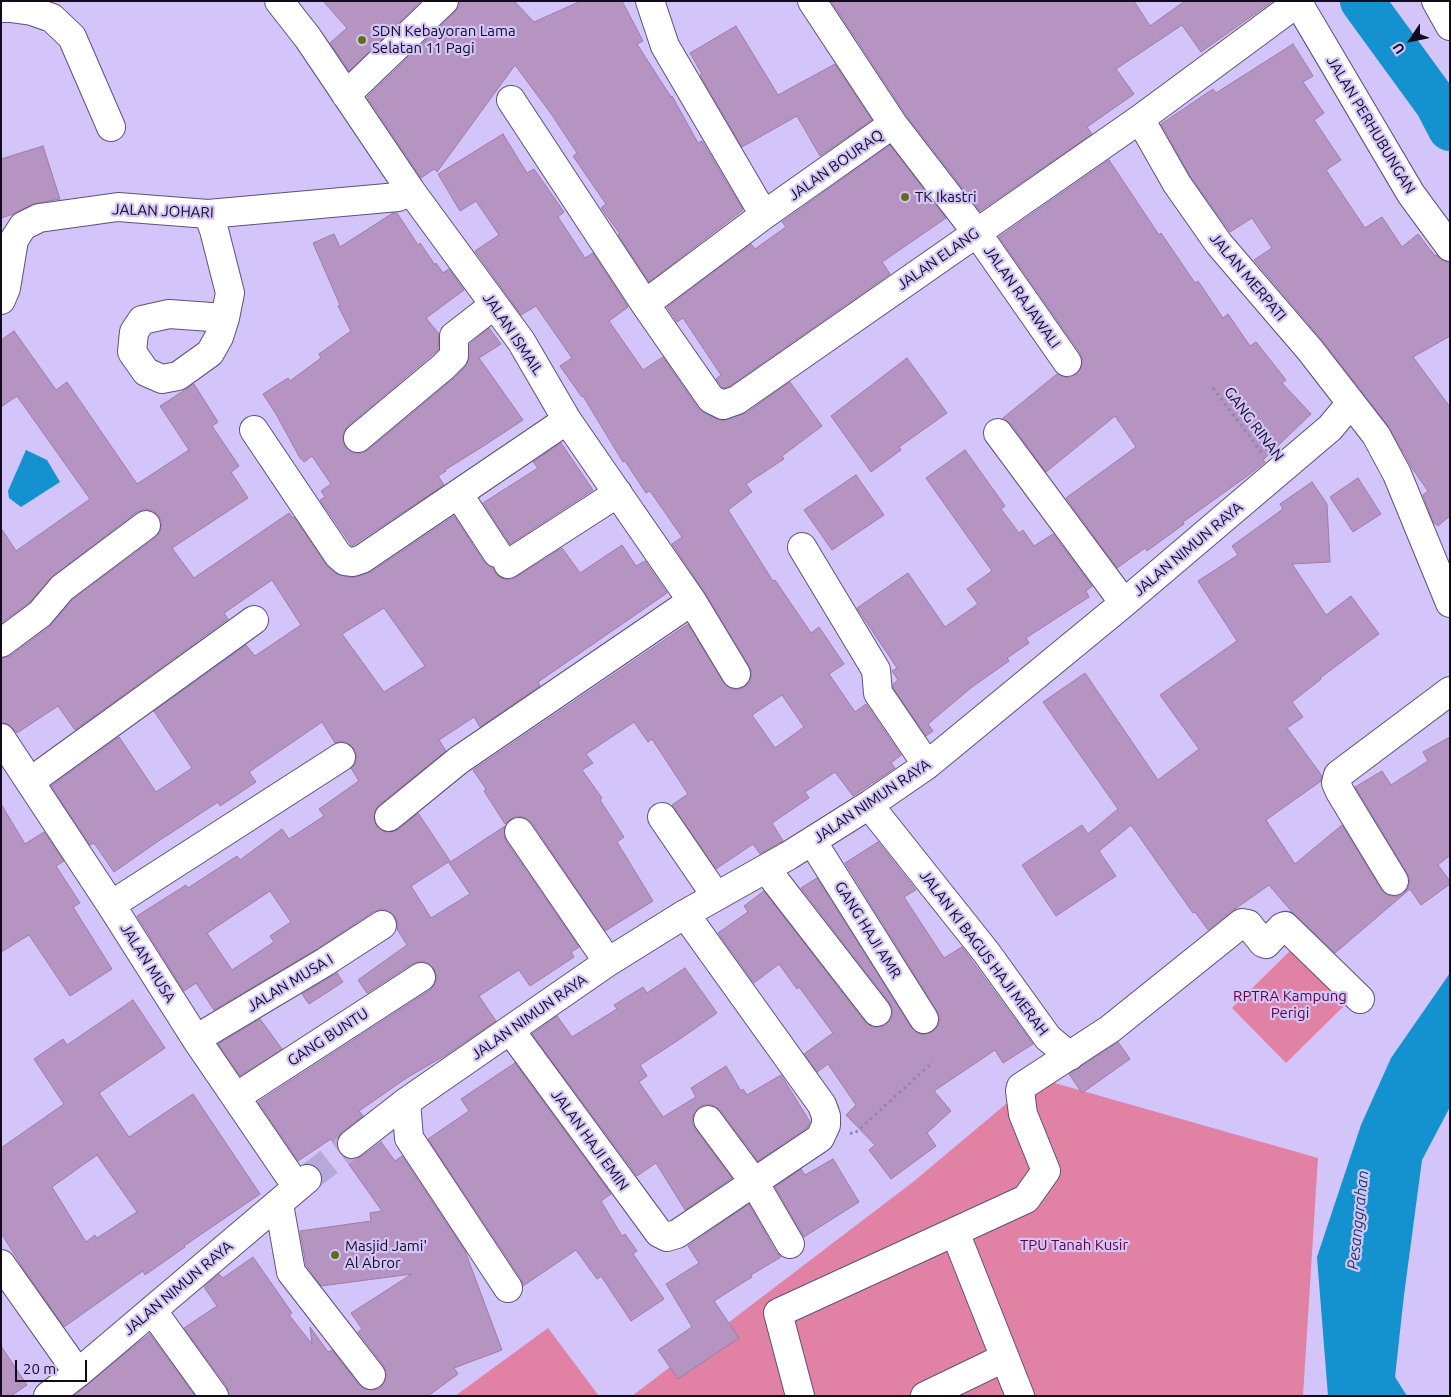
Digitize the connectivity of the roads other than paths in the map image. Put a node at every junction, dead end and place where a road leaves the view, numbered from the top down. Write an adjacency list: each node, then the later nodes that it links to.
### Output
1 (279, 1): 9 (street, JALAN ISMAIL)
2 (444, 1): 9 (street)
3 (650, 1): 16 (street)
4 (812, 1): 12 (street)
5 (1436, 1): 8 (street)
6 (1297, 2): 11 (street); 18 (street, JALAN PERHUBUNGAN)
7 (1, 8): 13 (street)
8 (1450, 26)
9 (346, 95): 14 (street, JALAN ISMAIL)
10 (511, 100): 21 (street)
11 (1140, 119): 17 (street, JALAN ELANG); 25 (street, JALAN MERPATI)
12 (893, 124): 16 (street, JALAN BOURAQ); 17 (street, JALAN BOURAQ)
13 (111, 127)
14 (411, 190): 15 (street, JALAN JOHARI); 22 (street, JALAN ISMAIL)
15 (208, 214): 19 (street, JALAN JOHARI); 23 (street)
16 (764, 215): 21 (street, JALAN BOURAQ)
17 (977, 233): 21 (street, JALAN ELANG); 24 (street, JALAN RAJAWALI)
18 (1450, 247)
19 (6, 251): 20 (street, JALAN JOHARI)
20 (1, 300)
21 (645, 304)
22 (494, 306): 26 (street, JALAN ISMAIL); 29 (street)
23 (225, 318)
24 (1067, 362)
25 (1351, 404): 35 (street, JALAN NIMUN RAYA); 36 (street, JALAN MERPATI)
26 (567, 420): 30 (street, JALAN ISMAIL); 31 (street)
27 (254, 430): 31 (street)
28 (998, 433): 35 (street)
29 (358, 438)
30 (618, 493): 31 (street); 34 (street, JALAN ISMAIL)
31 (459, 495)
32 (146, 525): 38 (street)
33 (802, 547): 43 (street)
34 (692, 601): 39 (street, JALAN ISMAIL); 46 (street)
35 (1124, 603): 43 (street, JALAN NIMUN RAYA)
36 (1450, 603)
37 (254, 620): 44 (street)
38 (1, 643)
39 (736, 674)
40 (1450, 691): 51 (street)
41 (1, 738): 44 (street, JALAN MUSA)
42 (341, 757): 53 (street)
43 (927, 765): 45 (street, JALAN NIMUN RAYA)
44 (31, 781): 53 (street, JALAN MUSA)
45 (869, 805): 49 (street, JALAN NIMUN RAYA); 63 (street, JALAN KI BAGUS HAJI MERAH)
46 (389, 817)
47 (662, 817): 52 (street)
48 (519, 832): 56 (street)
49 (812, 841): 50 (street, JALAN NIMUN RAYA); 60 (street, GANG HAJI AMR)
50 (766, 869): 52 (street, JALAN NIMUN RAYA); 59 (street)
51 (1394, 881)
52 (716, 896): 54 (street, JALAN NIMUN RAYA)
53 (111, 905): 62 (street, JALAN MUSA)
54 (685, 914): 56 (street, JALAN NIMUN RAYA); 68 (street)
55 (382, 926): 62 (street, JALAN MUSA I)
56 (608, 962): 61 (street, JALAN NIMUN RAYA)
57 (421, 977): 64 (street, GANG BUNTU)
58 (1360, 1000): 63 (street)
59 (877, 1012)
60 (924, 1019)
61 (510, 1030): 65 (street, JALAN NIMUN RAYA); 68 (street, JALAN HAJI EMIN)
62 (196, 1039): 64 (street, JALAN MUSA)
63 (1070, 1056): 70 (street)
64 (236, 1097): 69 (street, JALAN MUSA)
65 (406, 1102): 67 (street, JALAN NIMUN RAYA); 73 (street)
66 (708, 1120): 68 (street)
67 (352, 1144)
68 (754, 1182): 71 (street)
69 (294, 1190): 74 (street, JALAN NIMUN RAYA); 76 (street)
70 (955, 1232): 75 (street); 79 (street)
71 (790, 1244)
72 (1, 1264): 77 (street)
73 (508, 1288)
74 (152, 1310): 77 (street, JALAN NIMUN RAYA); 78 (street)
75 (1004, 1358): 80 (street); 81 (street)
76 (371, 1375)
77 (67, 1387)
78 (214, 1396)
79 (800, 1396)
80 (925, 1396)
81 (1020, 1396)

